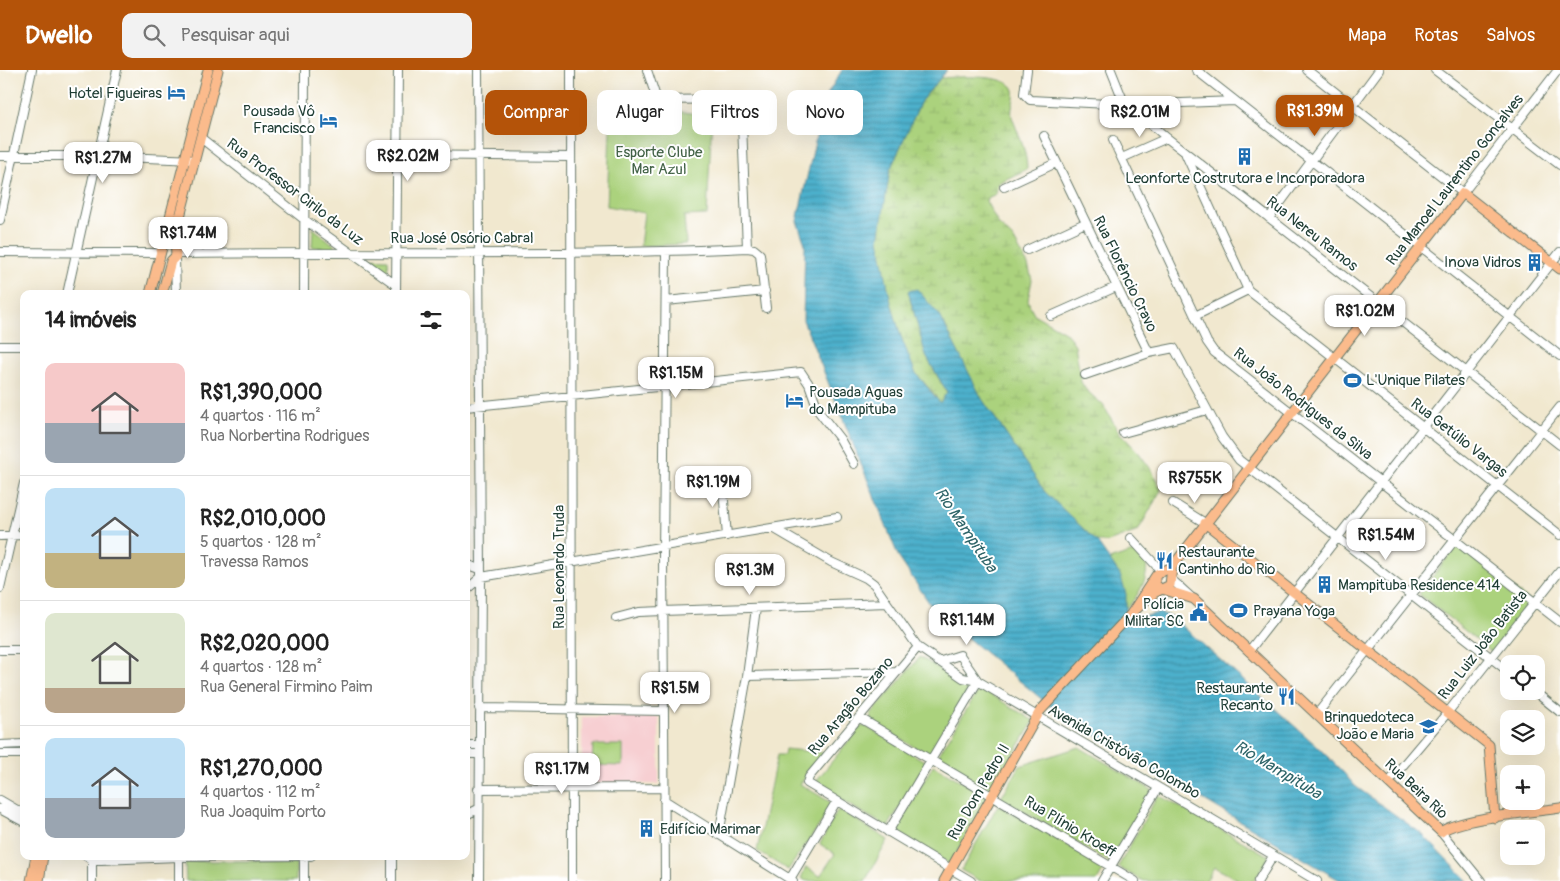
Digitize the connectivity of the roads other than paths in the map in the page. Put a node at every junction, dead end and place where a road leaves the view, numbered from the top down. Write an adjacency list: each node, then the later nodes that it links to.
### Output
1 (32, 70): 29 (street)
2 (118, 70): 30 (street)
3 (208, 70): 33 (main road)
4 (218, 70): 22 (main road)
5 (306, 70): 42 (street)
6 (398, 70): 27 (street)
7 (478, 70): 26 (street)
8 (571, 70): 31 (street, Rua Leonardo Truda)
9 (647, 70): 45 (street)
10 (1027, 70): 18 (street)
11 (1111, 70): 18 (street, Rua Nereu Ramos)
12 (1196, 70): 17 (street)
13 (1307, 70): 19 (street)
14 (1379, 70): 19 (street)
15 (1435, 70): 20 (street)
16 (1558, 70): 20 (street, Rua Manoel Laurentino Gonçalves)
17 (1235, 101): 18 (street); 35 (street)
18 (1128, 105): 23 (street, Rua Nereu Ramos)
19 (1352, 106): 35 (street); 39 (street)
20 (1512, 129): 37 (street); 39 (street, Rua Manoel Laurentino Gonçalves)
21 (1044, 136): 36 (street, Rua Florêncio Cravo)
22 (201, 138): 34 (main road); 42 (street, Rua Professor Cirilo da Luz)
23 (1167, 138): 25 (street, Rua Nereu Ramos); 32 (street)
24 (1112, 140): 32 (street, Rua João Rodrigues da Silva)
25 (1185, 152): 40 (street, Rua Nereu Ramos); 68 (street, Rua Getúlio Vargas)
26 (480, 154): 27 (street); 31 (street); 56 (street)
27 (397, 155): 50 (street)
28 (0, 156): 29 (street)
29 (14, 156): 30 (street); 41 (street)
30 (98, 156): 33 (street); 54 (street)
31 (571, 157): 51 (street, Rua Leonardo Truda)
32 (1122, 158): 74 (street, Rua João Rodrigues da Silva)
33 (185, 159): 34 (street); 55 (main road)
34 (195, 160): 57 (main road)
35 (1311, 161): 40 (street); 44 (street)
36 (1056, 163): 38 (street); 43 (street, Rua Florêncio Cravo)
37 (1560, 165)
38 (1004, 187)
39 (1463, 192): 44 (main road, Rua Manoel Laurentino Gonçalves); 58 (main road)
40 (1269, 218): 71 (street, Rua Nereu Ramos)
41 (0, 220)
42 (305, 220): 47 (street, Rua Professor Cirilo da Luz); 49 (street)
43 (1085, 223): 46 (street); 61 (street, Rua Florêncio Cravo)
44 (1421, 247): 71 (main road, Rua Manoel Laurentino Gonçalves); 75 (street)
45 (747, 248): 52 (street, Rua José Osório Cabral); 69 (street)
46 (1027, 250)
47 (350, 251): 49 (street, Rua José Osório Cabral); 50 (street, Rua José Osório Cabral); 60 (street, Rua Professor Cirilo da Luz)
48 (0, 252): 54 (street)
49 (305, 252): 57 (street, Rua José Osório Cabral); 66 (street)
50 (396, 252): 56 (street, Rua José Osório Cabral); 60 (street)
51 (571, 252): 52 (street, Rua José Osório Cabral); 56 (street, Rua José Osório Cabral); 84 (street, Rua Leonardo Truda)
52 (666, 252): 70 (street)
53 (1560, 252): 58 (street)
54 (76, 253): 55 (street); 62 (street)
55 (160, 253): 57 (main road); 57 (main road); 63 (main road)
56 (479, 253): 85 (street)
57 (174, 255): 64 (main road); 65 (street)
58 (1552, 262): 59 (main road); 75 (street)
59 (1560, 269)
60 (396, 285): 67 (street)
61 (1116, 287): 73 (street); 78 (street, Rua Florêncio Cravo)
62 (68, 290)
63 (151, 290)
64 (163, 290)
65 (176, 290)
66 (304, 290)
67 (396, 290)
68 (1248, 290): 74 (street); 80 (street, Rua Getúlio Vargas)
69 (765, 292): 70 (street); 72 (street)
70 (666, 301): 83 (street)
71 (1377, 302): 80 (main road, Rua Manoel Laurentino Gonçalves); 81 (street, Rua Nereu Ramos)
72 (766, 308)
73 (1051, 316)
74 (1195, 316): 89 (street, Rua João Rodrigues da Silva)
75 (1510, 317): 79 (street); 81 (street)
76 (0, 346): 77 (street)
77 (20, 346)
78 (1149, 353): 82 (street); 88 (street, Rua Florêncio Cravo)
79 (1560, 356)
80 (1334, 358): 89 (main road, Rua Manoel Laurentino Gonçalves); 90 (street, Rua Getúlio Vargas)
81 (1466, 372): 90 (street); 91 (street, Rua Nereu Ramos)
82 (1086, 375)
83 (665, 385): 84 (street); 94 (street); 112 (street)
84 (572, 395): 85 (street); 114 (street, Rua Leonardo Truda)
85 (480, 406): 86 (street); 119 (street)
86 (470, 407)
87 (1560, 407): 91 (street)
88 (1207, 410): 92 (street); 95 (street, Rua Florêncio Cravo)
89 (1292, 412): 95 (main road, Rua Manoel Laurentino Gonçalves); 97 (street, Rua João Rodrigues da Silva)
90 (1423, 428): 97 (street); 98 (street, Rua Getúlio Vargas)
91 (1542, 430): 93 (street, Rua Nereu Ramos); 98 (street)
92 (1123, 433)
93 (1560, 445)
94 (854, 464)
95 (1249, 467): 102 (main road, Rua Manoel Laurentino Gonçalves); 109 (street, Rua Florêncio Cravo)
96 (722, 478): 108 (street)
97 (1381, 482): 109 (street); 111 (street, Rua João Rodrigues da Silva)
98 (1498, 486): 104 (street, Rua Getúlio Vargas); 111 (street)
99 (20, 501): 106 (street)
100 (1174, 503): 102 (street)
101 (836, 517): 103 (street)
102 (1205, 523): 116 (main road, Rua Manoel Laurentino Gonçalves); 125 (main road)
103 (773, 528): 108 (street); 128 (street, Avenida Cristóvão Colombo)
104 (1560, 535)
105 (0, 536): 106 (street)
106 (12, 536): 107 (street); 123 (street)
107 (20, 536)
108 (726, 536): 112 (street)
109 (1338, 537): 125 (street); 126 (street, Rua Florêncio Cravo)
110 (1131, 538): 113 (street, Rua Beira Rio)
111 (1455, 540): 126 (street); 129 (street, Rua João Rodrigues da Silva)
112 (663, 546): 114 (street); 131 (street)
113 (1151, 559): 118 (street, Rua Beira Rio); 120 (street)
114 (573, 562): 119 (street); 148 (street, Rua Leonardo Truda)
115 (470, 567): 119 (street)
116 (1172, 567): 118 (main road, Rua Manoel Laurentino Gonçalves); 121 (main road)
117 (1560, 571): 129 (street, Rua Luiz João Batista)
118 (1162, 572): 120 (main road, Rua Manoel Laurentino Gonçalves); 121 (main road, Rua Beira Rio)
119 (480, 573): 122 (street); 147 (street)
120 (1154, 578): 124 (main road); 132 (main road, Rua Manoel Laurentino Gonçalves)
121 (1171, 579): 124 (main road); 127 (street, Rua Beira Rio)
122 (470, 585)
123 (0, 588)
124 (1162, 589): 127 (main road, Rua Beira Rio); 132 (main road)
125 (1294, 593): 138 (main road); 139 (street)
126 (1412, 595): 138 (street); 140 (street, Rua Florêncio Cravo)
127 (1194, 599): 139 (main road, Rua Beira Rio)
128 (887, 603): 130 (street); 135 (street, Avenida Cristóvão Colombo)
129 (1535, 603): 134 (street, Rua João Rodrigues da Silva); 140 (street, Rua Luiz João Batista)
130 (756, 608): 131 (street); 144 (street)
131 (663, 610): 133 (street); 149 (street)
132 (1131, 614): 153 (main road, Rua Dom Pedro II)
133 (616, 618)
134 (1560, 622)
135 (918, 647): 141 (street, Avenida Cristóvão Colombo); 143 (street, Rua Aragão Bozano)
136 (0, 650): 137 (street)
137 (20, 650)
138 (1368, 650): 150 (main road); 152 (street)
139 (1249, 651): 152 (main road, Rua Beira Rio)
140 (1491, 658): 142 (street, Rua Florêncio Cravo); 150 (street, Rua Luiz João Batista)
141 (938, 662): 145 (street, Avenida Cristóvão Colombo); 145 (street)
142 (1500, 665)
143 (897, 672): 144 (street); 154 (street, Rua Aragão Bozano)
144 (747, 676): 182 (street)
145 (978, 681): 153 (street, Avenida Cristóvão Colombo); 163 (street)
146 (1545, 700): 151 (street)
147 (479, 708): 148 (street); 158 (street)
148 (572, 709): 149 (street); 168 (street, Rua Leonardo Truda)
149 (664, 711): 165 (street)
150 (1448, 712): 164 (street, Rua Luiz João Batista); 178 (main road)
151 (1560, 712)
152 (1317, 714): 164 (main road, Rua Beira Rio)
153 (1037, 717): 166 (street, Avenida Cristóvão Colombo); 169 (main road, Rua Dom Pedro II)
154 (860, 718): 163 (street, Rua Plínio Kroeff); 172 (street, Rua Aragão Bozano)
155 (20, 744): 156 (street)
156 (0, 745)
157 (470, 745): 158 (street)
158 (478, 745): 162 (street)
159 (0, 754): 160 (street)
160 (20, 754)
161 (470, 754): 162 (street)
162 (478, 754): 167 (street)
163 (930, 760): 169 (street, Rua Plínio Kroeff); 180 (street)
164 (1389, 782): 181 (main road, Rua Beira Rio)
165 (664, 788): 168 (street); 171 (street)
166 (1158, 788): 183 (street, Avenida Cristóvão Colombo); 190 (street)
167 (478, 789): 168 (street); 175 (street)
168 (573, 790): 200 (street, Rua Leonardo Truda)
169 (992, 797): 190 (street, Rua Plínio Kroeff); 191 (main road, Rua Dom Pedro II)
170 (0, 800): 176 (street)
171 (664, 800): 182 (street); 201 (street)
172 (836, 802): 180 (street); 192 (street)
173 (1560, 808): 178 (main road)
174 (0, 809): 179 (street)
175 (478, 809): 177 (street); 199 (street)
176 (20, 812)
177 (470, 813)
178 (1495, 818): 181 (main road)
179 (20, 820)
180 (888, 832): 191 (street)
181 (1441, 832): 208 (street, Rua Beira Rio)
182 (719, 835): 192 (street)
183 (1273, 856): 206 (street); 207 (street, Avenida Cristóvão Colombo)
184 (35, 860): 193 (main road)
185 (42, 860): 194 (main road)
186 (94, 860): 195 (street)
187 (179, 860): 196 (street)
188 (304, 860): 197 (street)
189 (392, 860): 198 (street)
190 (1111, 867): 204 (street); 205 (street, Rua Plínio Kroeff)
191 (951, 869): 202 (main road, Rua Dom Pedro II); 203 (street)
192 (787, 879)
193 (31, 881)
194 (39, 881)
195 (92, 881)
196 (178, 881)
197 (304, 881)
198 (392, 881)
199 (478, 881)
200 (572, 881)
201 (664, 881)
202 (944, 881)
203 (971, 881)
204 (1102, 881)
205 (1135, 881)
206 (1258, 881)
207 (1317, 881)
208 (1481, 881)

